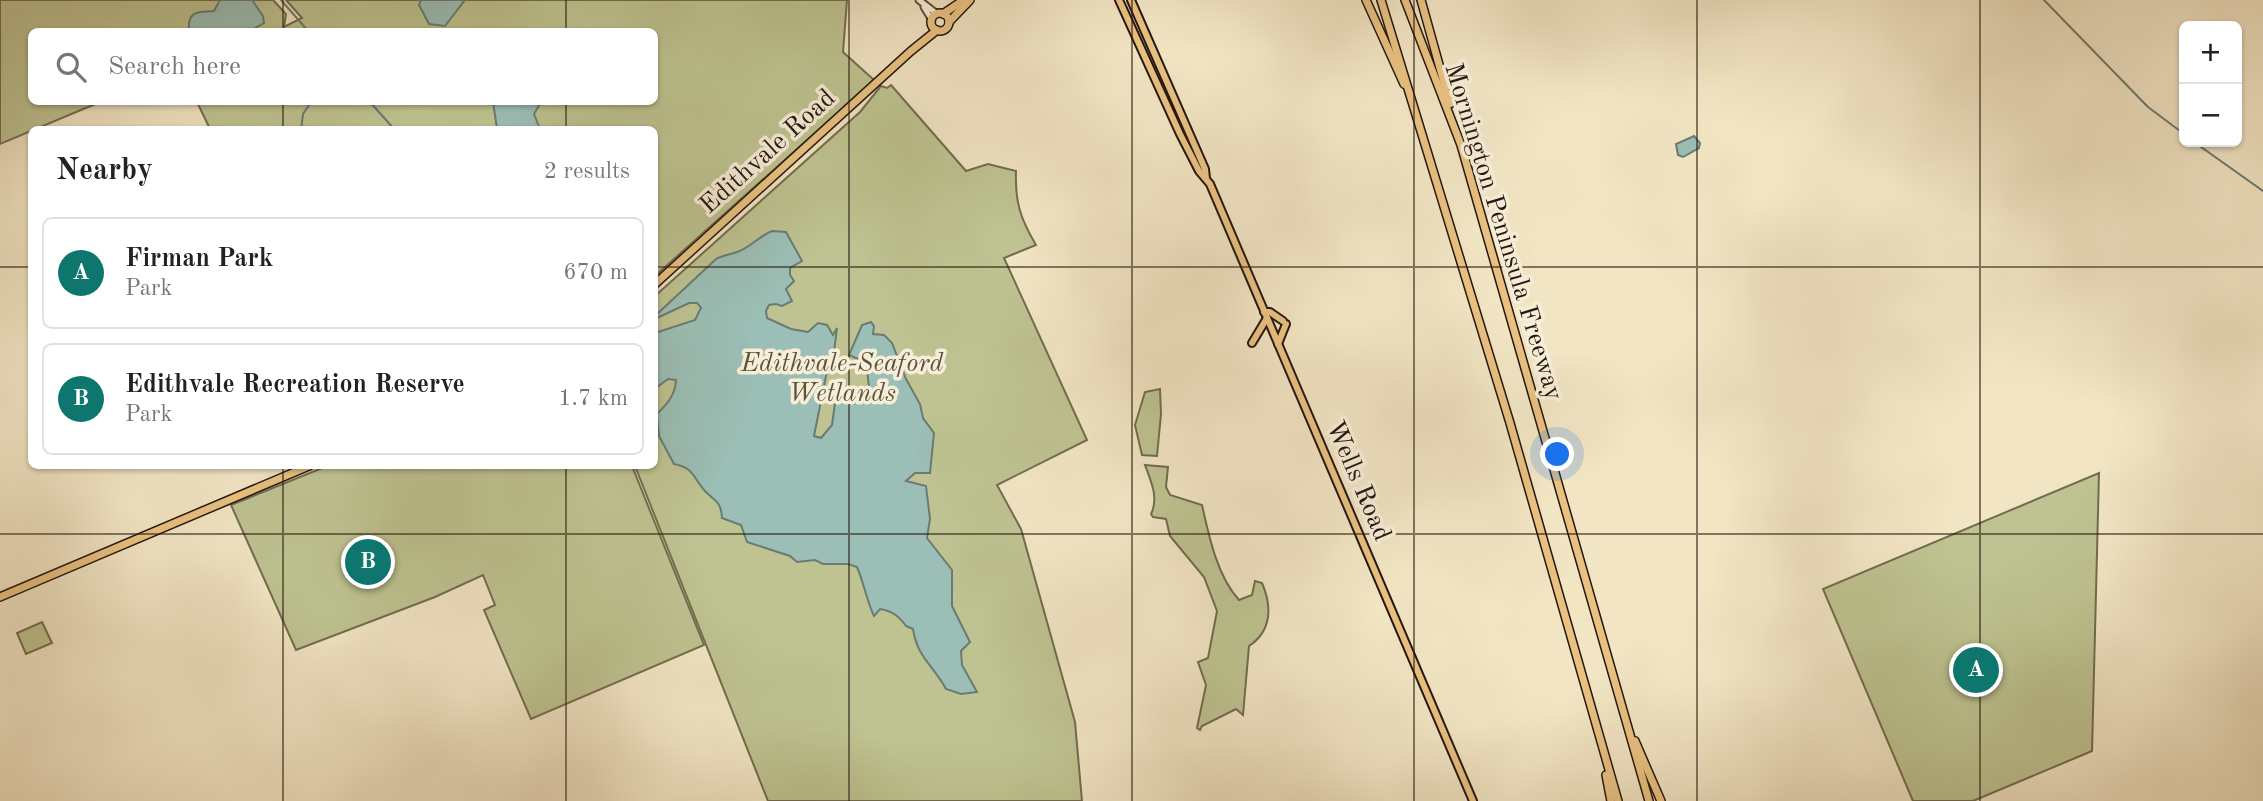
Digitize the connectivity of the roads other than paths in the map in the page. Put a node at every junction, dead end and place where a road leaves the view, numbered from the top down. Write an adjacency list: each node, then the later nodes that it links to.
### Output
1 (963, 0): 10 (highway, Edithvale Road)
2 (970, 0): 11 (highway)
3 (1119, 0): 14 (main road, Wells Road)
4 (1131, 0): 14 (main road, Wells Road)
5 (1366, 0): 13 (highway)
6 (1381, 0): 13 (highway, Mornington Peninsula Freeway)
7 (1405, 0): 12 (highway, Mornington Peninsula Freeway)
8 (1421, 0): 12 (highway)
9 (921, 2): 10 (street)
10 (936, 21): 11 (highway); 11 (highway); 15 (highway, Edithvale Road)
11 (948, 22)
12 (1461, 145): 21 (highway, Mornington Peninsula Freeway)
13 (1429, 154): 22 (highway, Mornington Peninsula Freeway)
14 (1206, 178): 16 (main road, Wells Road)
15 (658, 281)
16 (1266, 315): 17 (main road); 18 (main road, Wells Road); 18 (main road)
17 (1252, 344)
18 (1279, 344): 23 (main road, Wells Road)
19 (302, 469): 20 (highway)
20 (0, 597)
21 (1623, 711): 26 (highway, Mornington Peninsula Freeway); 27 (highway)
22 (1597, 726): 24 (highway); 25 (highway, Mornington Peninsula Freeway)
23 (1473, 801)
24 (1611, 801)
25 (1618, 801)
26 (1649, 801)
27 (1661, 801)

